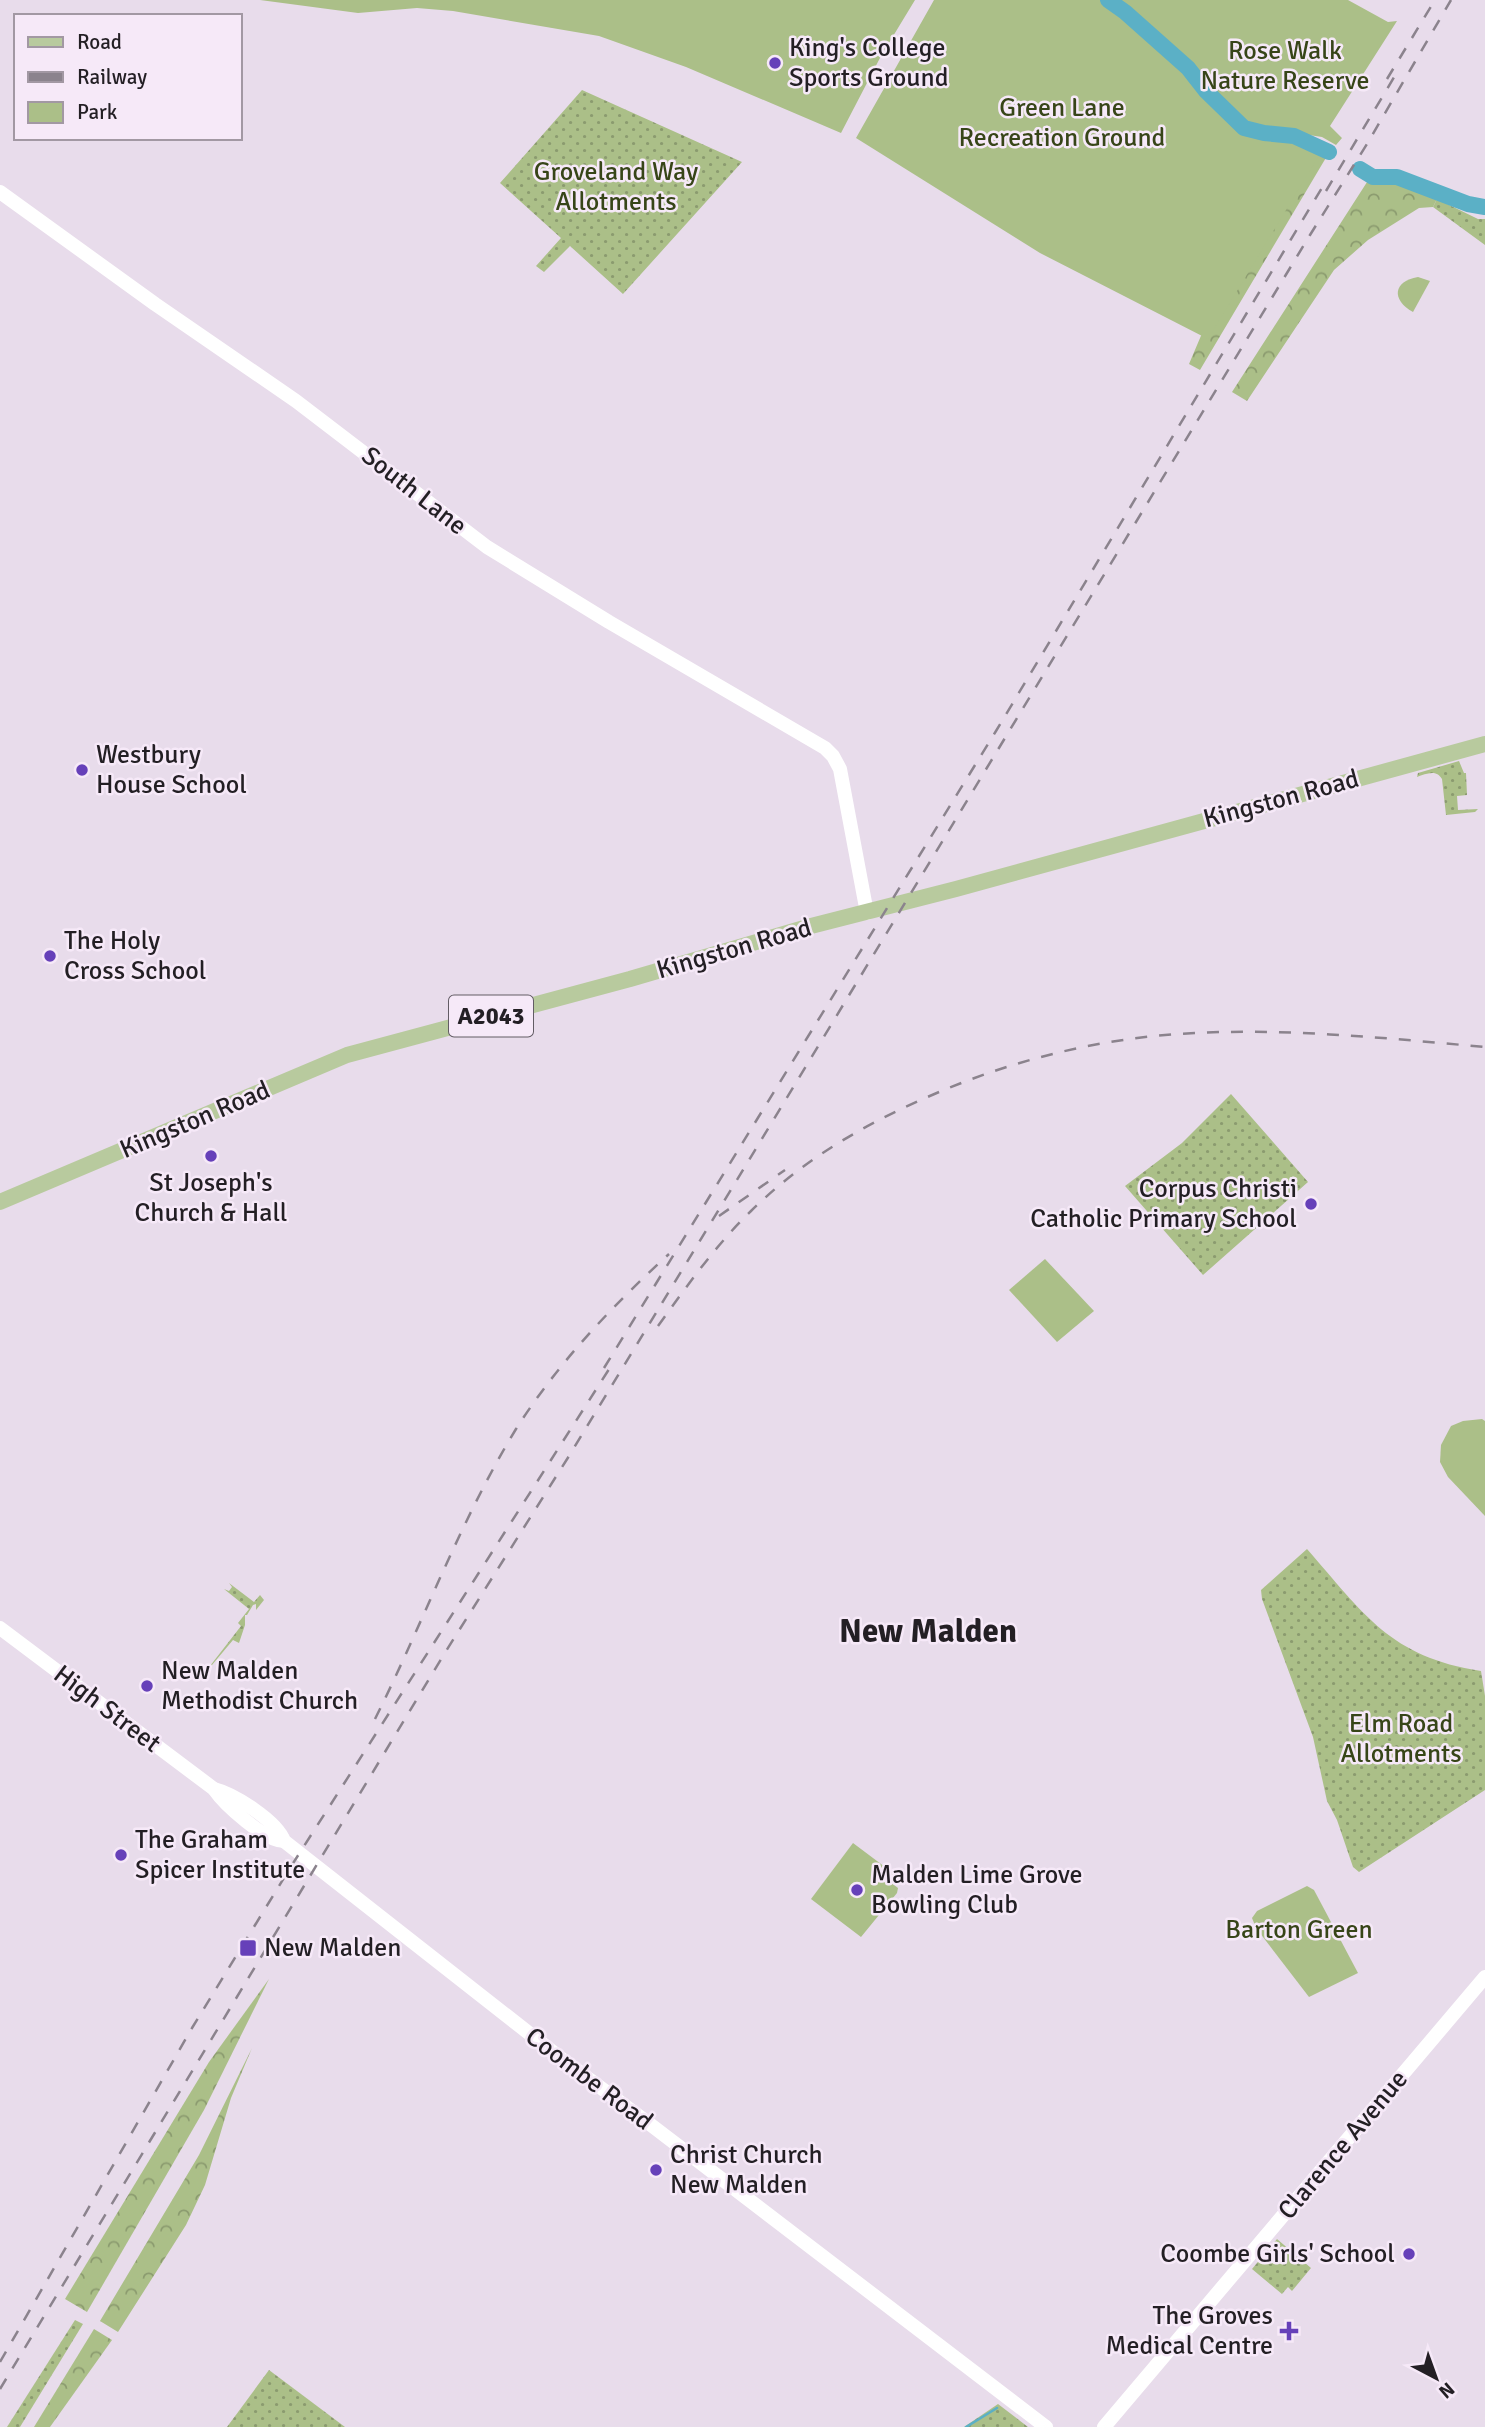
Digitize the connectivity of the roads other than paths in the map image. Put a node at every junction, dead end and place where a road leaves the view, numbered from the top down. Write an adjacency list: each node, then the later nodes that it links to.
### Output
1 (0, 192): 3 (street, South Lane)
2 (1485, 744): 3 (main road, Kingston Road / A2043)
3 (867, 913): 4 (main road, Kingston Road / A2043)
4 (0, 1202)
5 (0, 1628): 6 (street, High Street)
6 (304, 1857): 8 (street, Coombe Road)
7 (1485, 1977): 9 (street, Clarence Avenue)
8 (1046, 2427)
9 (1104, 2427)

